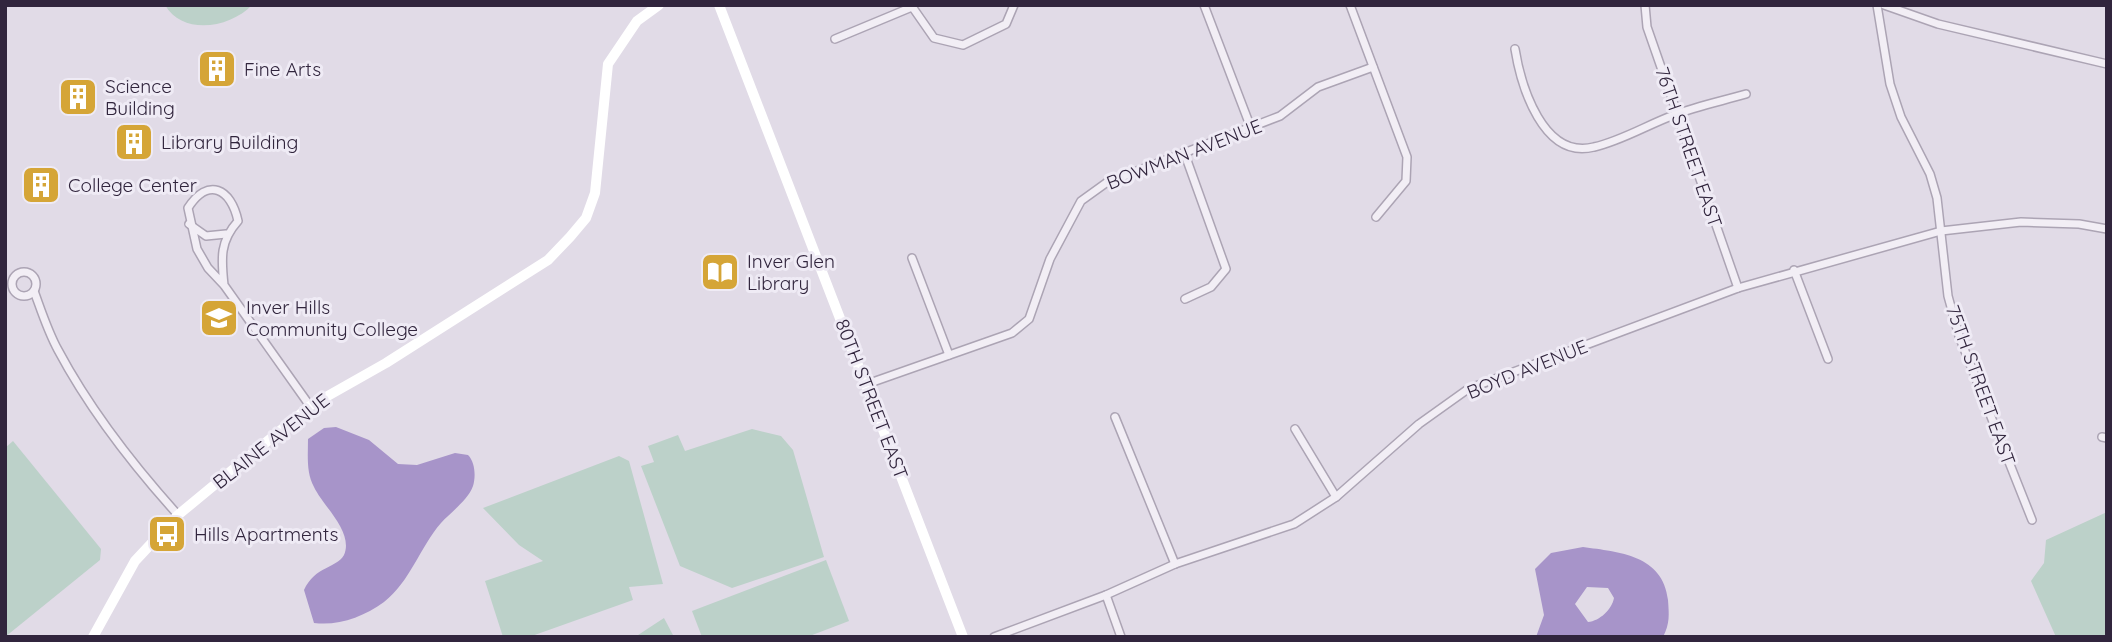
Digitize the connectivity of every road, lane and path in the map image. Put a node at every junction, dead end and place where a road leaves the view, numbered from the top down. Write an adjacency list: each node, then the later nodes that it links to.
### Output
1 (659, 5): 32 (street, BLAINE AVENUE)
2 (719, 5): 31 (street, 80TH STREET EAST)
3 (1014, 5): 9 (street)
4 (1204, 5): 16 (street)
5 (1350, 5): 13 (street)
6 (1645, 5): 15 (street, 76TH STREET EAST)
7 (1877, 5): 21 (street, 75TH STREET EAST)
8 (1884, 5): 12 (street)
9 (911, 6): 10 (street)
10 (835, 39)
11 (1515, 50): 15 (street)
12 (2107, 64)
13 (1373, 68): 16 (street, BOWMAN AVENUE); 18 (street)
14 (1746, 94): 15 (street)
15 (1677, 114): 26 (street, 76TH STREET EAST)
16 (1251, 128): 17 (street, BOWMAN AVENUE)
17 (1184, 152): 28 (street); 29 (street, BOWMAN AVENUE)
18 (1376, 217)
19 (189, 224): 22 (street); 22 (street); 25 (street)
20 (2107, 229): 21 (street, BOYD AVENUE)
21 (1941, 231): 24 (street, BOYD AVENUE); 37 (street, 75TH STREET EAST)
22 (226, 234): 25 (street)
23 (912, 258): 29 (street)
24 (1794, 270): 26 (street, BOYD AVENUE); 30 (street)
25 (224, 285): 32 (street)
26 (1738, 288): 35 (street, BOYD AVENUE)
27 (34, 291): 36 (street)
28 (1185, 299)
29 (949, 355): 31 (street, BOWMAN AVENUE)
30 (1828, 359)
31 (867, 384): 41 (street, 80TH STREET EAST)
32 (310, 406): 36 (street, BLAINE AVENUE)
33 (1115, 417): 38 (street)
34 (1295, 429): 35 (street)
35 (1336, 497): 38 (street, BOYD AVENUE)
36 (178, 515): 40 (street, BLAINE AVENUE)
37 (2032, 520)
38 (1175, 564): 39 (street, BOYD AVENUE)
39 (1106, 595): 42 (street, BOYD AVENUE); 43 (street)
40 (93, 637)
41 (963, 637)
42 (995, 637)
43 (1121, 637)

